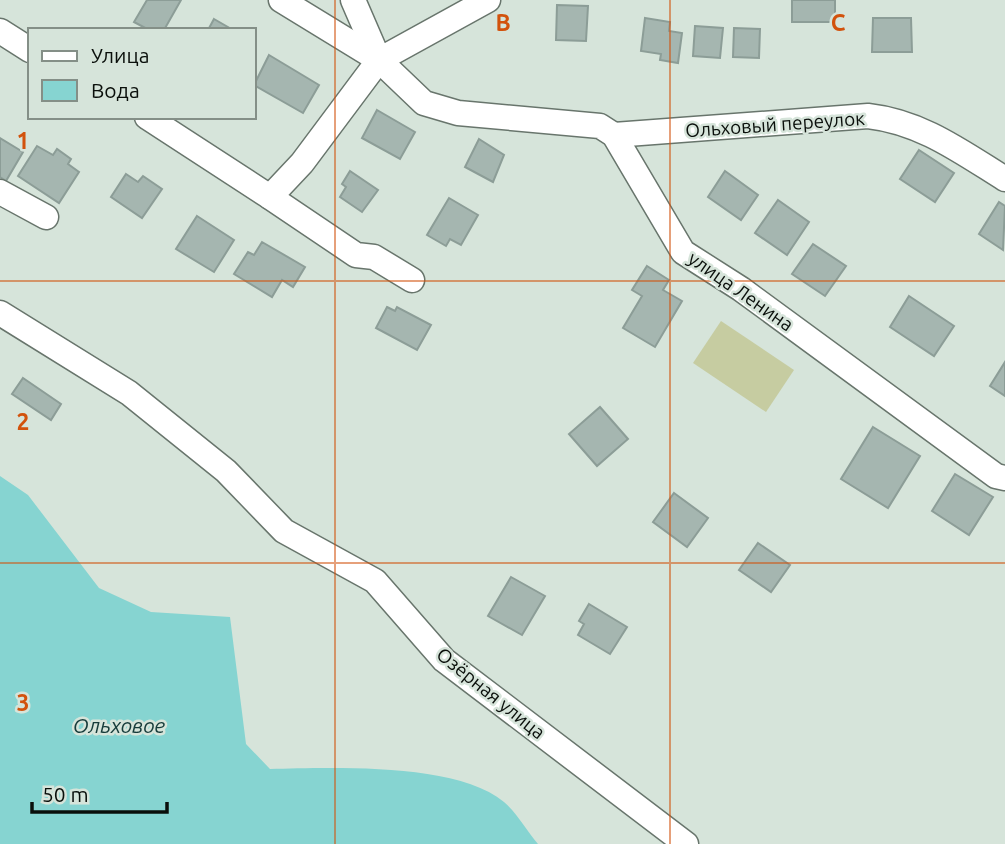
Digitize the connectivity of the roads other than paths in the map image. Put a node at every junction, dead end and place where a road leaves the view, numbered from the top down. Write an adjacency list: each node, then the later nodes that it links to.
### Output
1 (281, 0): 6 (street)
2 (353, 0): 6 (street)
3 (488, 0): 6 (street)
4 (0, 31): 5 (street)
5 (28, 49)
6 (379, 60): 8 (street); 11 (street)
7 (150, 119): 11 (street)
8 (614, 135): 9 (street, Ольховый переулок); 15 (street, улица Ленина)
9 (1005, 179)
10 (0, 191): 12 (street)
11 (270, 197): 13 (street)
12 (46, 217)
13 (412, 280)
14 (0, 313): 16 (street, Озёрная улица)
15 (1005, 478)
16 (686, 844)

